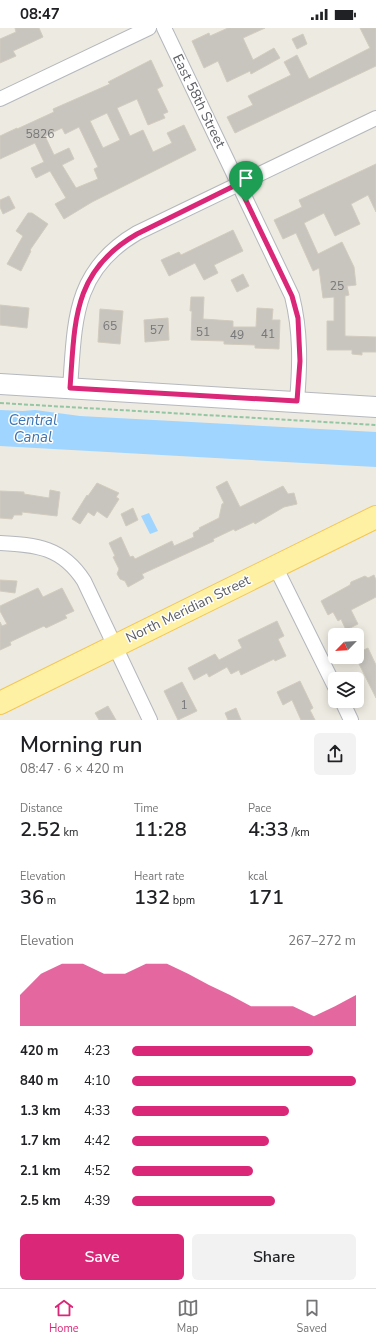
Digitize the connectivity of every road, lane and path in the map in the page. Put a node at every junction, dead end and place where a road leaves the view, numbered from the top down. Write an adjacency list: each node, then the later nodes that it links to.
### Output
1 (149, 28): 3 (street)
2 (164, 28): 5 (street, East 58th Street)
3 (0, 99)
4 (376, 118): 5 (street)
5 (238, 184): 7 (street); 8 (street, East 58th Street)
6 (0, 384): 7 (main road)
7 (70, 388): 8 (main road)
8 (297, 401): 10 (main road)
9 (0, 403): 11 (path)
10 (376, 406)
11 (376, 425)
12 (376, 517): 14 (main road, North Meridian Street)
13 (0, 543): 15 (street)
14 (275, 566): 15 (main road, North Meridian Street); 16 (street)
15 (113, 646): 17 (main road, North Meridian Street); 19 (street)
16 (328, 673)
17 (0, 703)
18 (345, 708): 20 (street)
19 (150, 720)
20 (351, 720)

